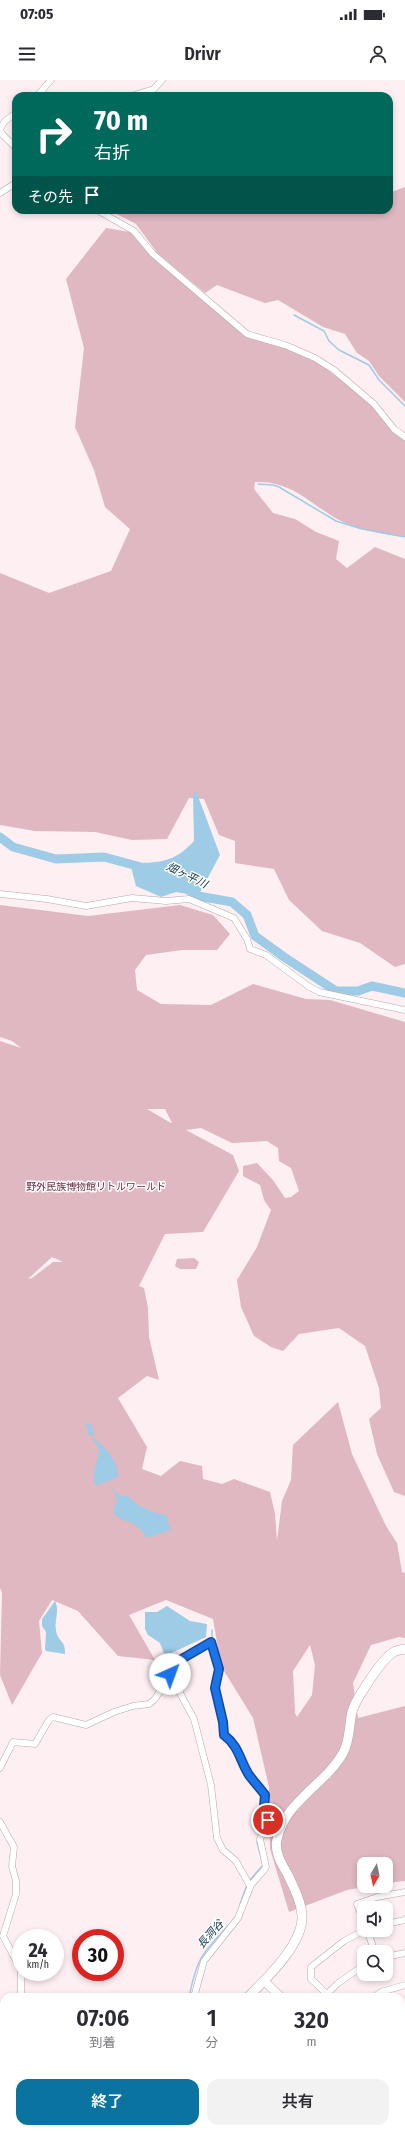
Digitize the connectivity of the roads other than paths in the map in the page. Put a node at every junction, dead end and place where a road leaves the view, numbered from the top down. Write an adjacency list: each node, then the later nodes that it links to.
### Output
1 (51, 80): 3 (street)
2 (162, 80): 4 (street)
3 (40, 92)
4 (144, 92)
5 (12, 116): 6 (street)
6 (12, 144)
7 (12, 186): 8 (street)
8 (0, 193)
9 (104, 214): 10 (street)
10 (405, 437)
11 (0, 894): 12 (street)
12 (405, 1010)
13 (405, 1649): 28 (main road)
14 (176, 1663): 15 (street); 17 (street); 17 (street)
15 (0, 1768)
16 (0, 1822): 24 (street)
17 (248, 1884): 31 (street)
18 (405, 1892): 19 (street)
19 (366, 1901)
20 (405, 1920): 21 (street)
21 (393, 1923)
22 (357, 1934): 34 (street)
23 (405, 1953): 25 (street)
24 (12, 1954)
25 (393, 1956)
26 (357, 1970): 35 (street)
27 (21, 1981): 30 (street)
28 (264, 1981): 32 (main road); 33 (street)
29 (405, 1985): 36 (street)
30 (21, 1993)
31 (195, 1993)
32 (252, 1993)
33 (278, 1993)
34 (326, 1993)
35 (331, 1993)
36 (380, 1993)

